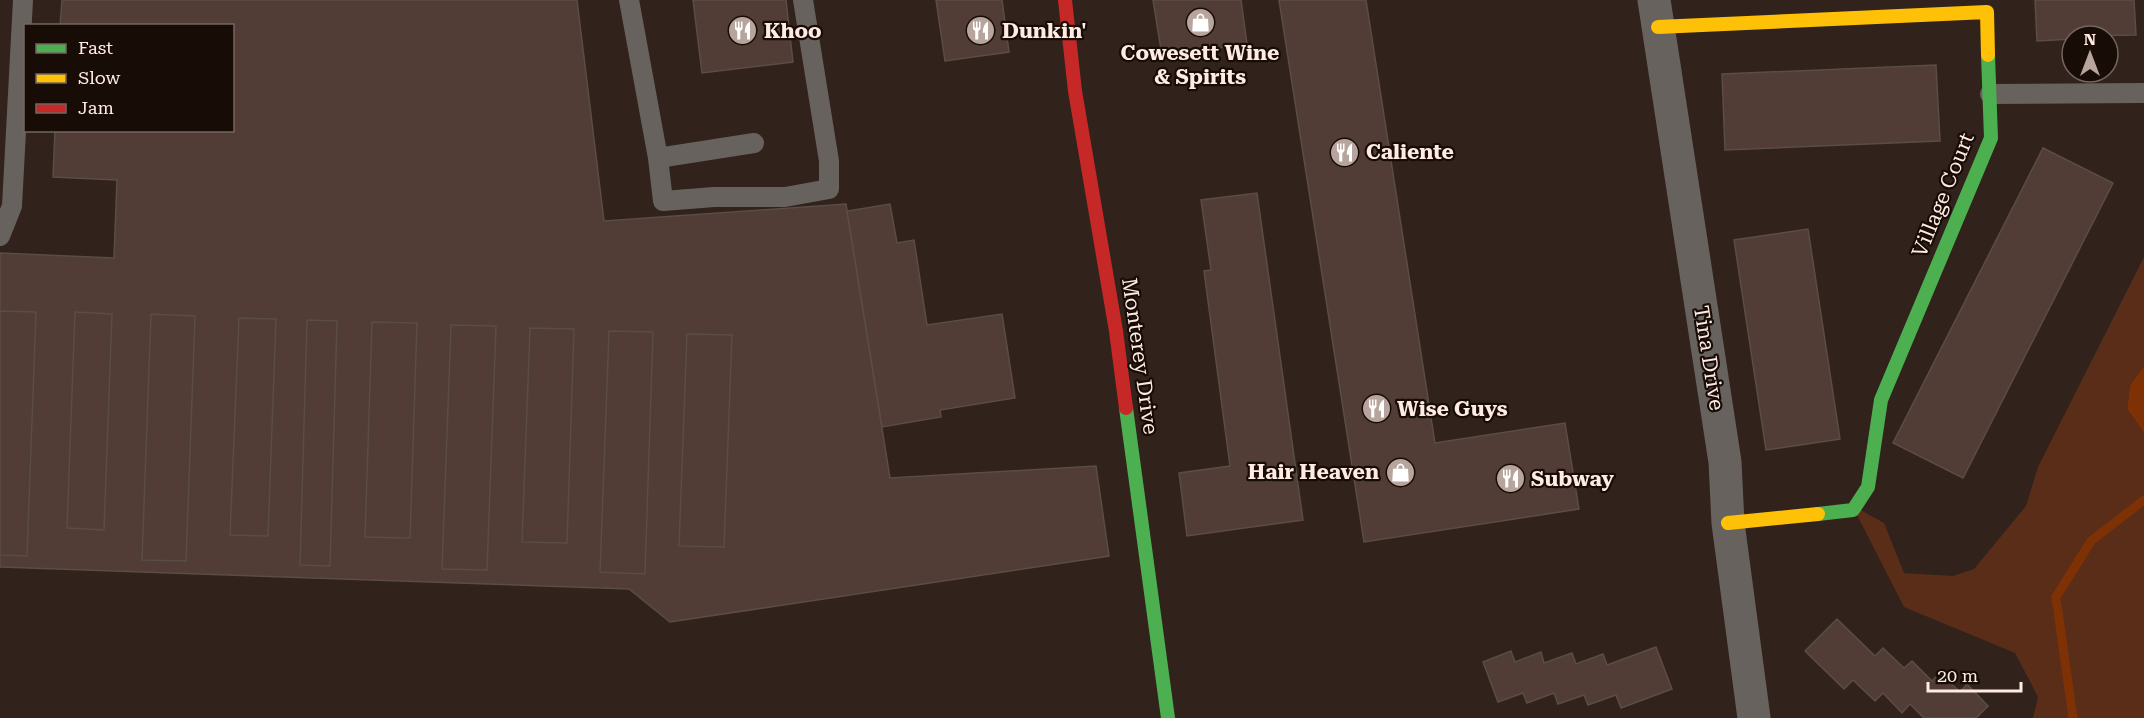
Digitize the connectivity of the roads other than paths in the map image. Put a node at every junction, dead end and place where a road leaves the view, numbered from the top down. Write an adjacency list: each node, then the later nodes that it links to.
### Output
1 (23, 0): 11 (lane)
2 (629, 0): 10 (lane)
3 (803, 0): 10 (lane)
4 (1065, 0): 13 (street, Monterey Drive)
5 (1987, 6): 6 (street, Village Court); 8 (street, Village Court)
6 (1656, 14): 12 (street, Tina Drive)
7 (2144, 93): 8 (lane)
8 (1990, 94): 12 (street, Village Court)
9 (754, 143): 10 (lane)
10 (658, 158)
11 (0, 236)
12 (1728, 523): 14 (street, Tina Drive)
13 (1168, 718)
14 (1755, 718)

